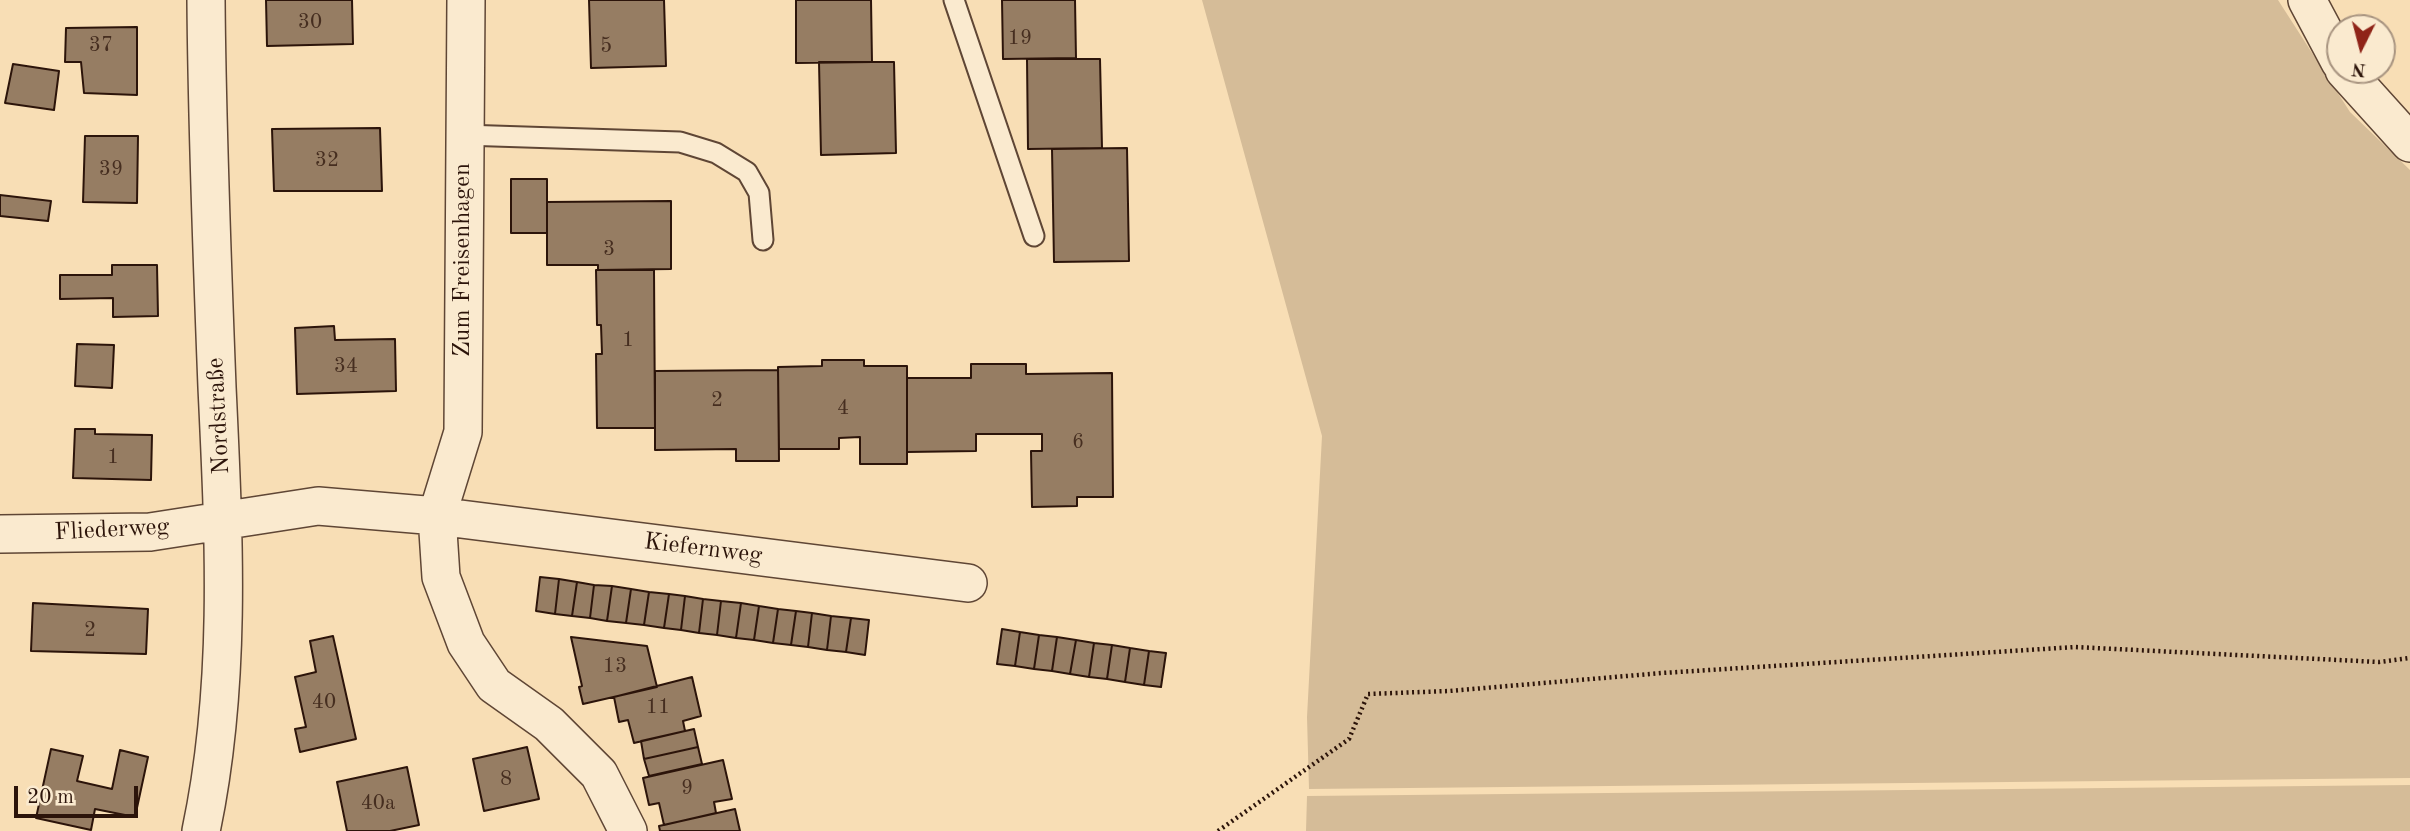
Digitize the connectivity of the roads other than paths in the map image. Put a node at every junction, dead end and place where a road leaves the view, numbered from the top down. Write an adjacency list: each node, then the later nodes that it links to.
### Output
1 (206, 0): 12 (street, Nordstraße)
2 (466, 0): 7 (street, Zum Freisenhagen)
3 (954, 0): 9 (lane)
4 (2307, 0): 5 (street)
5 (2326, 36)
6 (2357, 84): 8 (street)
7 (463, 135): 10 (lane); 11 (street, Zum Freisenhagen)
8 (2410, 143)
9 (1034, 236)
10 (763, 240)
11 (438, 516): 12 (street, Kiefernweg); 14 (street, Kiefernweg); 16 (street)
12 (223, 519): 13 (street, Fliederweg); 15 (street, Nordstraße)
13 (0, 534)
14 (968, 583)
15 (201, 831)
16 (628, 831)

